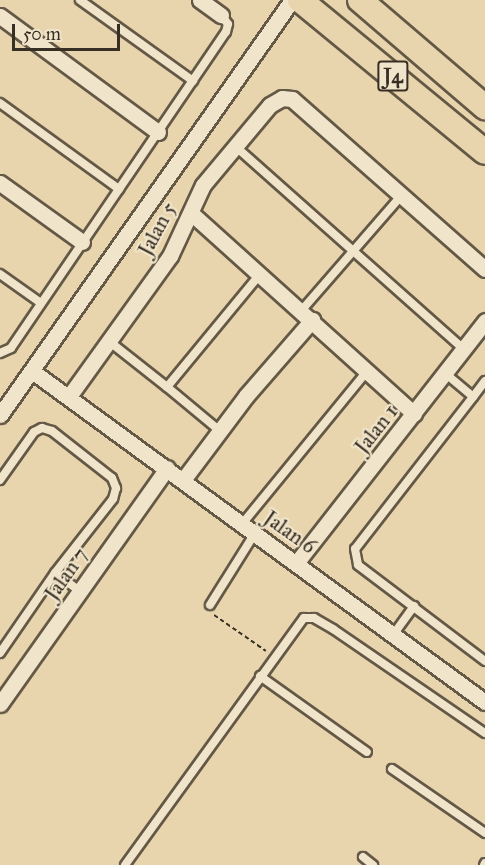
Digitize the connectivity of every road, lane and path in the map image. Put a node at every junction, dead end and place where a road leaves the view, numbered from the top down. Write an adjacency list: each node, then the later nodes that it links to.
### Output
1 (80, 0): 8 (lane)
2 (200, 0): 6 (street)
3 (292, 0): 30 (street)
4 (300, 0): 13 (main road, J4)
5 (360, 0): 10 (main road, J4)
6 (221, 15): 8 (lane)
7 (0, 16): 11 (street)
8 (193, 81): 11 (lane)
9 (0, 103): 15 (lane)
10 (485, 107)
11 (158, 132): 15 (lane)
12 (233, 145): 16 (street, Jalan 5); 17 (street, Jalan 5); 19 (lane)
13 (485, 152)
14 (0, 183): 18 (street)
15 (119, 189): 18 (lane)
16 (400, 197): 19 (lane); 20 (street)
17 (191, 213): 22 (street); 26 (street, Jalan 5)
18 (82, 242): 23 (lane)
19 (353, 249): 24 (lane); 27 (lane)
20 (485, 269)
21 (0, 274): 23 (lane)
22 (260, 274): 24 (street); 33 (lane)
23 (41, 303): 28 (lane)
24 (306, 316): 29 (street); 38 (street)
25 (485, 321): 27 (street, Jalan 1)
26 (110, 342): 33 (lane); 34 (street, Jalan 5)
27 (465, 350): 31 (street, Jalan 1)
28 (0, 353)
29 (368, 370): 36 (street); 42 (lane)
30 (32, 371): 34 (street, Jalan 6); 37 (street)
31 (446, 374): 35 (lane); 36 (street, Jalan 1)
32 (485, 381): 35 (lane)
33 (166, 387): 38 (lane)
34 (70, 395): 39 (street, Jalan 6)
35 (473, 397): 48 (lane)
36 (414, 414): 44 (street, Jalan 1)
37 (0, 415)
38 (220, 431): 41 (street)
39 (167, 468): 41 (street, Jalan 6); 46 (street, Jalan 7)
40 (0, 480): 45 (lane)
41 (183, 480): 42 (street, Jalan 6)
42 (242, 524): 43 (street, Jalan 6)
43 (255, 533): 44 (street, Jalan 6); 47 (lane)
44 (297, 562): 49 (street, Jalan 6)
45 (55, 573): 46 (lane); 50 (lane)
46 (80, 591): 55 (street, Jalan 7)
47 (210, 605): 51 (path)
48 (414, 606): 49 (lane); 52 (lane)
49 (393, 635): 54 (street, Jalan 6)
50 (0, 653)
51 (273, 656): 53 (lane); 56 (lane)
52 (485, 661)
53 (260, 676): 57 (lane); 61 (lane)
54 (485, 702)
55 (0, 704)
56 (485, 733)
57 (367, 752)
58 (392, 769): 59 (lane)
59 (485, 833)
60 (363, 857): 62 (lane)
61 (127, 864)
62 (373, 865)

